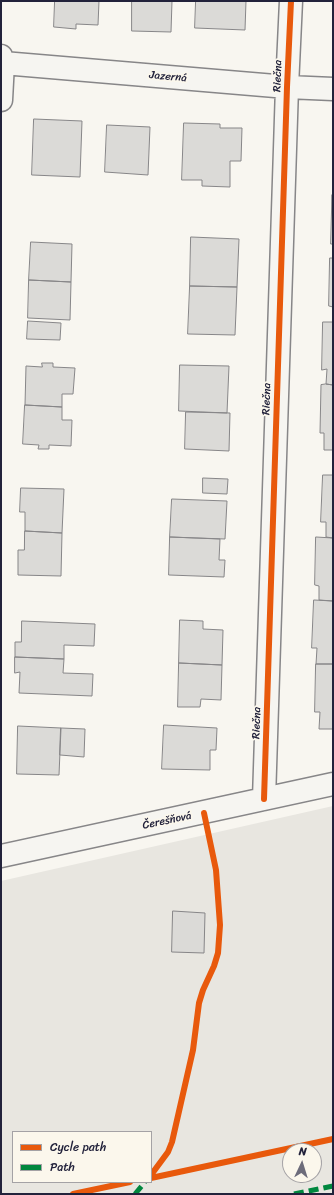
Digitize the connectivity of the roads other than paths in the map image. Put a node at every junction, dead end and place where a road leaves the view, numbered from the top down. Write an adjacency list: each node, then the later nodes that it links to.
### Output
1 (291, 1): 3 (street, Riečna)
2 (2, 60): 3 (street, Jazerná); 5 (street)
3 (287, 87): 4 (street, Jazerná); 7 (street, Riečna)
4 (333, 89)
5 (1, 100)
6 (333, 784): 7 (street, Čerešňová)
7 (264, 799): 8 (street, Čerešňová)
8 (1, 856)

